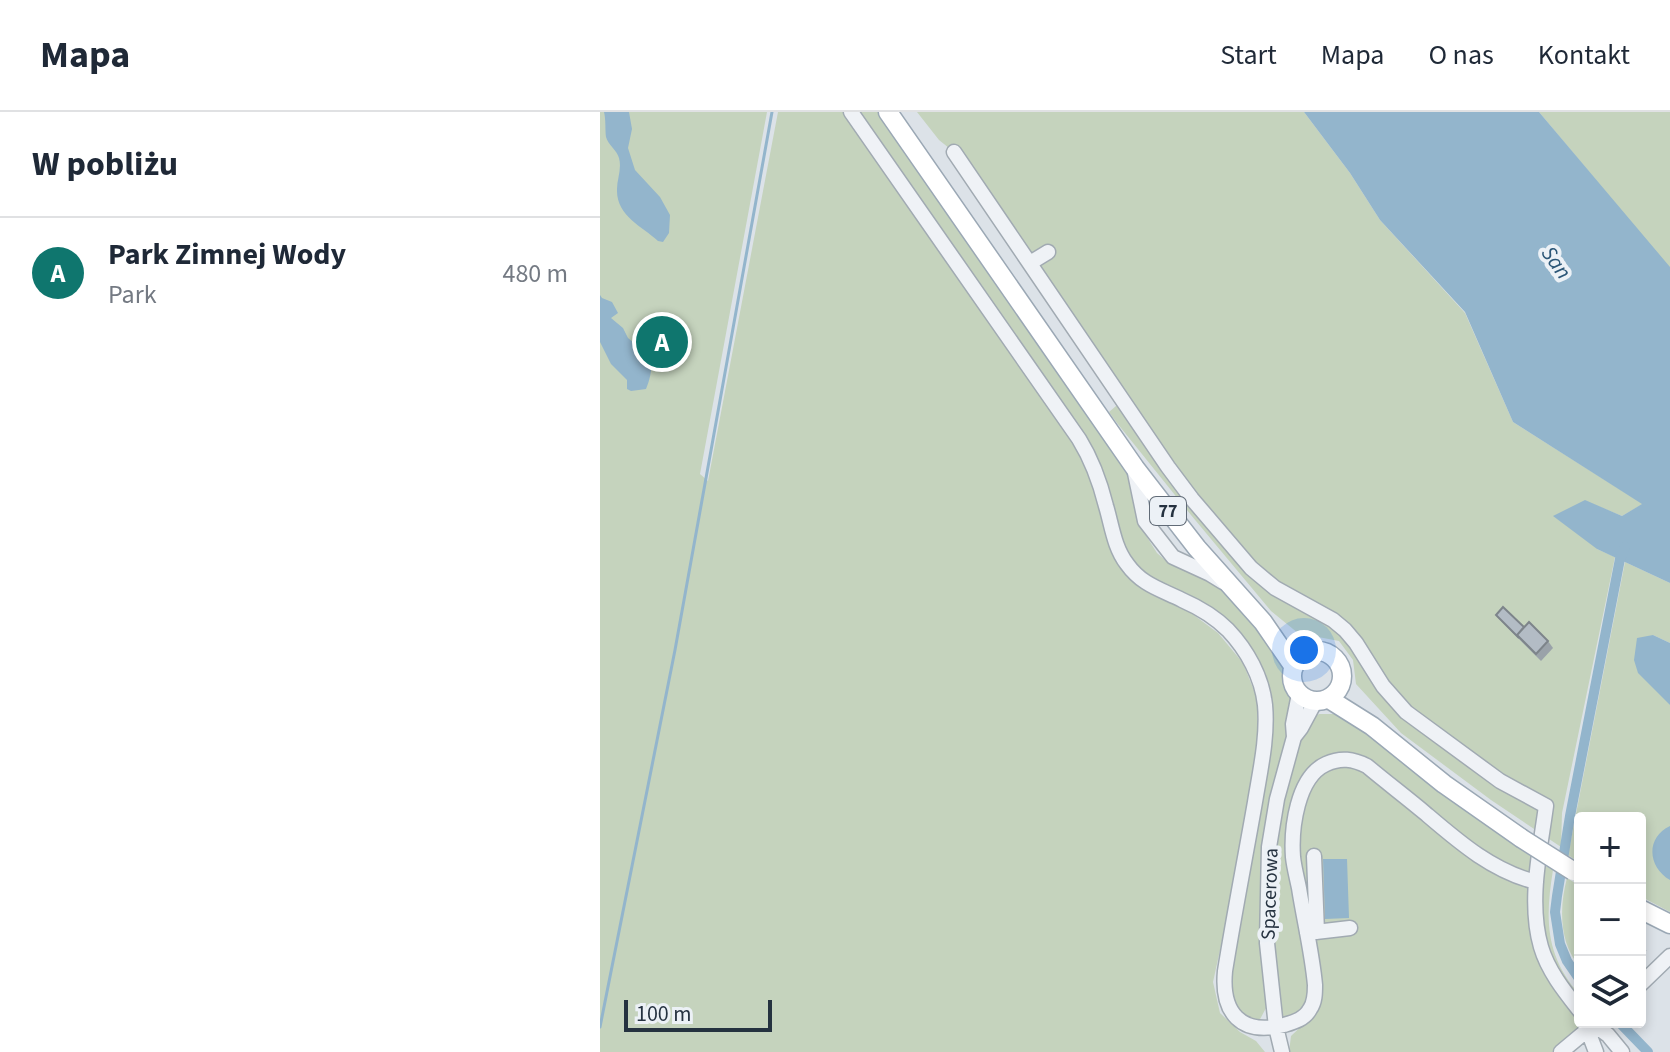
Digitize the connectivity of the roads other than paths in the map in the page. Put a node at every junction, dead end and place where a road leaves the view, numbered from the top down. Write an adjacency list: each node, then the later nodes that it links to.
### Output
1 (851, 112): 18 (street)
2 (888, 112): 6 (main road, 77)
3 (954, 152): 5 (street)
4 (1048, 252): 5 (street)
5 (1030, 263): 10 (street)
6 (1300, 660): 7 (main road); 7 (main road, 77)
7 (1321, 695): 9 (main road, bridge); 18 (street, Spacerowa)
8 (1314, 856): 14 (street)
9 (1574, 871)
10 (1536, 882): 14 (street); 17 (street)
11 (1646, 912): 12 (main road)
12 (1669, 923)
13 (1350, 928): 14 (street)
14 (1312, 933): 18 (street)
15 (1666, 958): 16 (street)
16 (1646, 979)
17 (1574, 1003)
18 (1276, 1027): 23 (street, Spacerowa)
19 (1589, 1028): 24 (street)
20 (1593, 1028): 25 (street)
21 (1597, 1028): 22 (street)
22 (1612, 1046): 25 (street); 26 (street)
23 (1282, 1052)
24 (1561, 1052)
25 (1597, 1052)
26 (1622, 1052)

